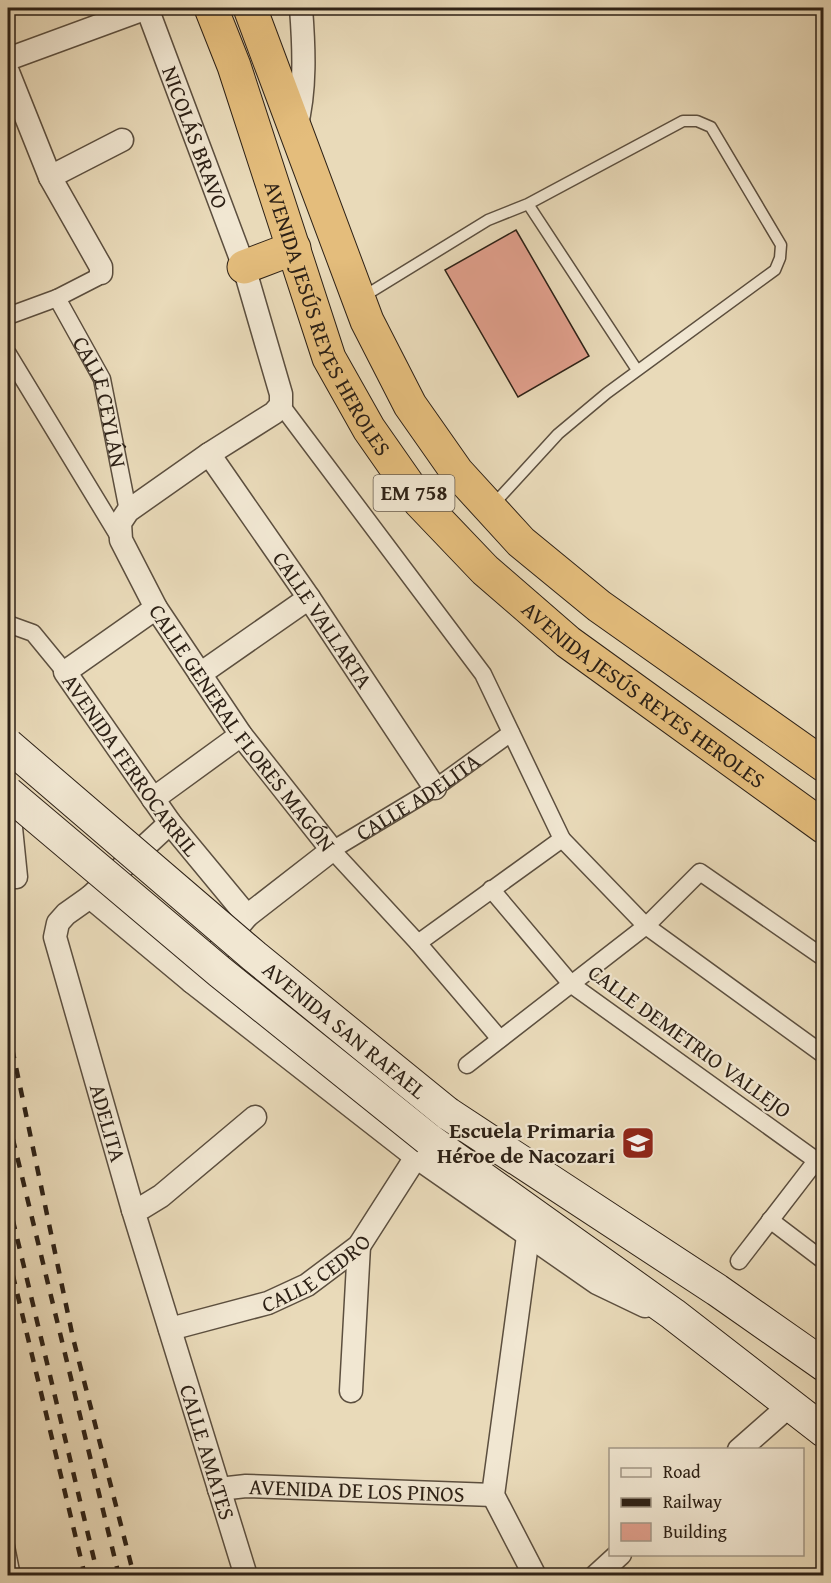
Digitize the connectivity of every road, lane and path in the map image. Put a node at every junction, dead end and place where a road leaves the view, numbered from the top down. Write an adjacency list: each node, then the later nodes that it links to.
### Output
1 (147, 8): 5 (street); 12 (street, NICOLÁS BRAVO)
2 (211, 8): 11 (highway, AVENIDA JESÚS REYES HEROLES / EM 758)
3 (250, 8): 7 (highway, AVENIDA JESÚS REYES HEROLES / EM 758)
4 (301, 8): 7 (street)
5 (8, 59)
6 (8, 72): 9 (street)
7 (296, 130): 15 (highway, AVENIDA JESÚS REYES HEROLES / EM 758)
8 (122, 140): 9 (street)
9 (50, 177): 13 (street)
10 (528, 204): 15 (lane); 18 (lane); 18 (lane)
11 (294, 248): 12 (highway); 40 (highway, AVENIDA JESÚS REYES HEROLES / EM 758)
12 (244, 267): 19 (street, NICOLÁS BRAVO)
13 (101, 273): 14 (street)
14 (57, 298): 16 (street); 22 (street, CALLE CEYLÁN)
15 (358, 299): 21 (highway, AVENIDA JESÚS REYES HEROLES / EM 758)
16 (8, 316)
17 (8, 354): 23 (street, CALLE CEYLÁN)
18 (638, 370): 21 (lane)
19 (281, 405): 20 (street); 30 (street)
20 (209, 454): 22 (street); 24 (street, CALLE VALLARTA)
21 (490, 508): 29 (highway, AVENIDA JESÚS REYES HEROLES / EM 758)
22 (128, 511): 23 (street)
23 (121, 540): 25 (street, CALLE GENERAL FLORES MAGÓN)
24 (309, 598): 28 (street); 35 (street, CALLE VALLARTA)
25 (156, 608): 27 (street); 28 (street, CALLE GENERAL FLORES MAGÓN)
26 (8, 624): 27 (street, AVENIDA FERROCARRIL)
27 (65, 672): 38 (street, AVENIDA FERROCARRIL)
28 (200, 674): 31 (street, CALLE GENERAL FLORES MAGÓN)
29 (748, 711): 33 (highway); 34 (highway, AVENIDA JESÚS REYES HEROLES / EM 758)
30 (511, 733): 35 (street, CALLE ADELITA); 41 (street)
31 (241, 735): 38 (street); 42 (street, CALLE GENERAL FLORES MAGÓN)
32 (8, 745): 66 (main road, AVENIDA SAN RAFAEL, bridge)
33 (824, 749)
34 (824, 765)
35 (435, 788): 42 (street, CALLE ADELITA)
36 (8, 793): 56 (main road, AVENIDA SAN RAFAEL, bridge)
37 (8, 798): 43 (street)
38 (153, 799): 39 (street, AVENIDA FERROCARRIL)
39 (170, 823): 45 (street); 46 (street, AVENIDA FERROCARRIL)
40 (824, 827)
41 (562, 839): 44 (street); 47 (street)
42 (332, 850): 46 (street, CALLE ADELITA); 48 (street, CALLE GENERAL FLORES MAGÓN)
43 (16, 877)
44 (491, 889): 48 (street); 51 (street, CALLE DEMETRIO VALLEJO)
45 (90, 897): 50 (street, AVENIDA SAN RAFAEL); 58 (street, ADELITA)
46 (248, 916): 50 (street, CALLE ADELITA)
47 (646, 926): 49 (street); 51 (street); 53 (street)
48 (418, 943): 52 (street, CALLE GENERAL FLORES MAGÓN)
49 (824, 958)
50 (192, 982): 56 (street, AVENIDA SAN RAFAEL)
51 (572, 985): 52 (street); 57 (street, CALLE DEMETRIO VALLEJO)
52 (500, 1039): 54 (street)
53 (824, 1056)
54 (467, 1065)
55 (255, 1117): 58 (street)
56 (422, 1148): 60 (street, AVENIDA SAN RAFAEL); 61 (street, CALLE CEDRO); 64 (main road, AVENIDA SAN RAFAEL)
57 (820, 1163): 59 (street)
58 (133, 1210): 65 (street, ADELITA)
59 (770, 1220): 62 (street); 63 (street)
60 (528, 1236): 64 (street, AVENIDA SAN RAFAEL); 72 (street, AVENIDA DE LOS PINOS)
61 (359, 1246): 65 (street, CALLE CEDRO); 67 (street)
62 (739, 1261)
63 (824, 1261)
64 (673, 1314): 68 (main road, AVENIDA SAN RAFAEL)
65 (170, 1329): 71 (street, CALLE AMATES)
66 (824, 1365)
67 (351, 1391)
68 (789, 1406): 69 (main road, AVENIDA SAN RAFAEL); 70 (street)
69 (824, 1431)
70 (740, 1448)
71 (219, 1489): 72 (street, AVENIDA DE LOS PINOS); 76 (street, CALLE AMATES)
72 (493, 1495): 77 (street, AVENIDA DE LOS PINOS)
73 (8, 1541): 75 (lane)
74 (618, 1556): 78 (street)
75 (15, 1575)
76 (246, 1575)
77 (535, 1575)
78 (596, 1575)

